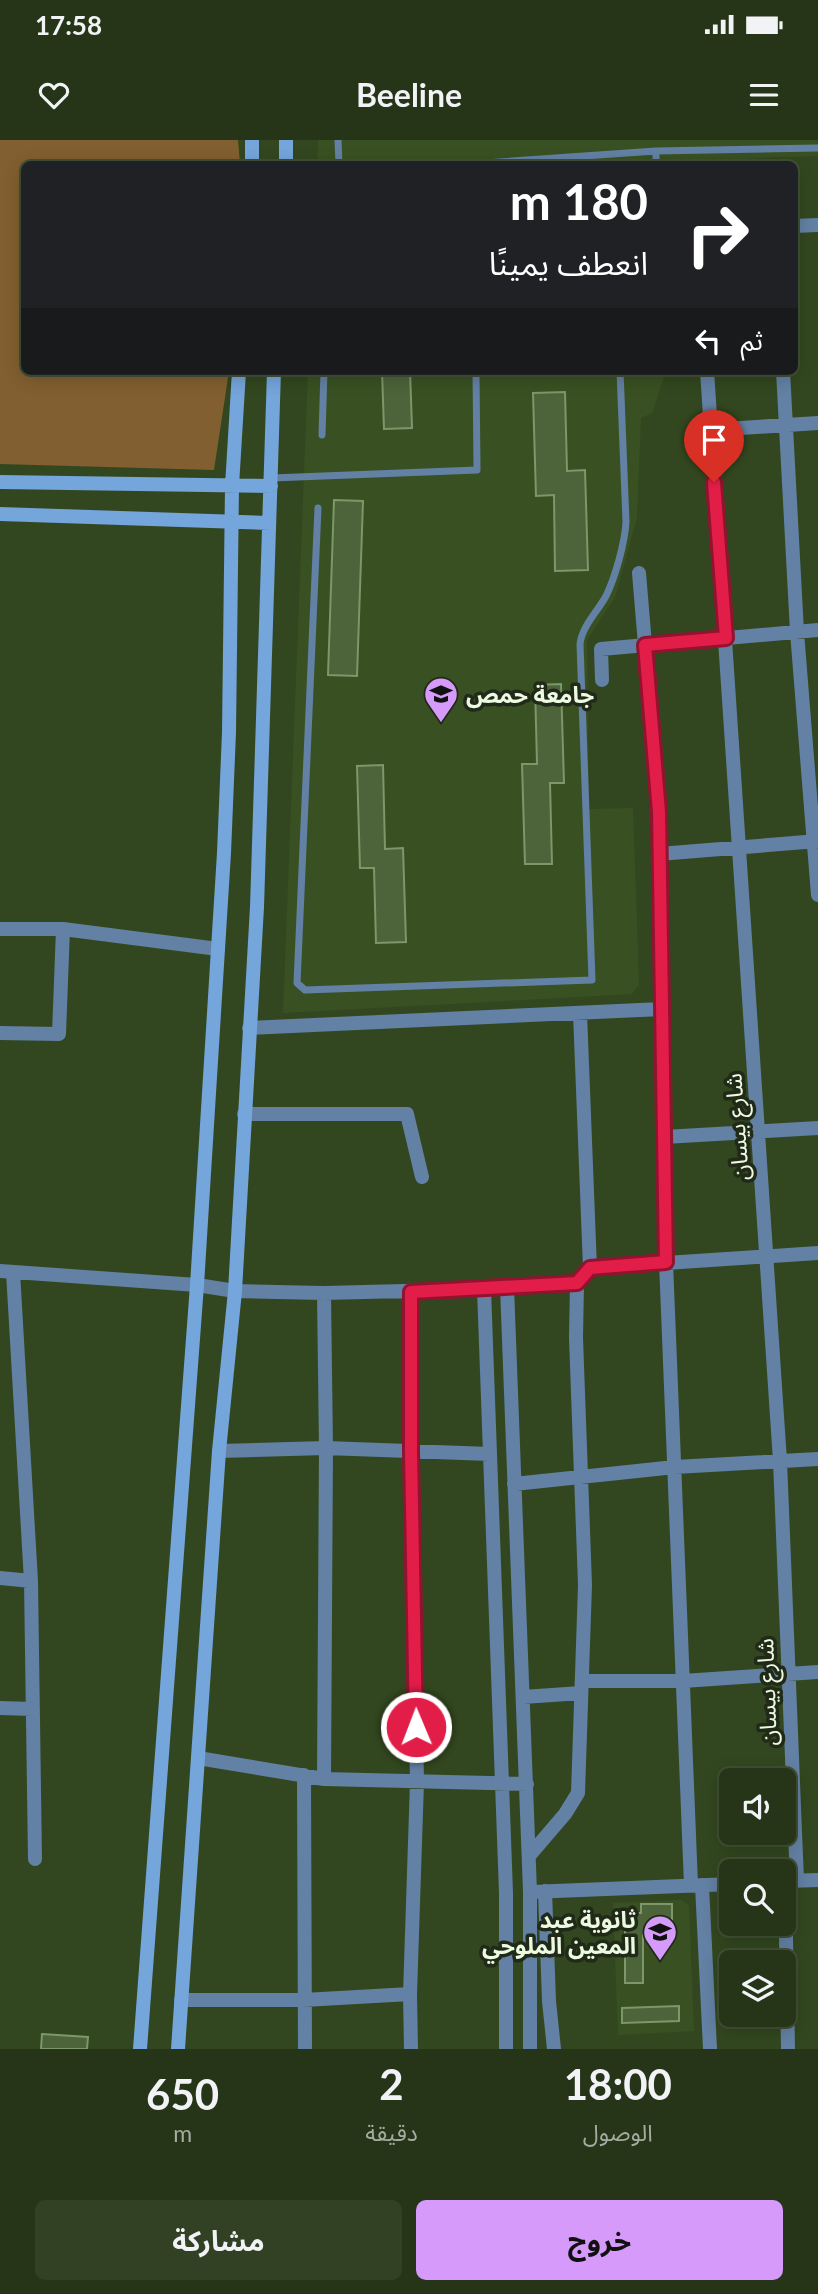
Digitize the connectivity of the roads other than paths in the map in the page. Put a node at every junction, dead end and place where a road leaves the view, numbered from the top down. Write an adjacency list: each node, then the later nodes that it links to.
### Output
1 (252, 140): 7 (main road)
2 (286, 140): 8 (main road)
3 (338, 140): 9 (lane)
4 (818, 148): 5 (lane)
5 (656, 151): 6 (lane); 12 (lane)
6 (611, 155): 10 (lane); 11 (lane)
7 (252, 161)
8 (286, 161)
9 (339, 161)
10 (517, 161)
11 (611, 161)
12 (656, 161)
13 (818, 225): 14 (street)
14 (798, 226)
15 (239, 375): 28 (main road)
16 (274, 375): 27 (main road)
17 (324, 375): 25 (lane)
18 (476, 375): 27 (lane)
19 (620, 375): 29 (lane)
20 (707, 375): 24 (street, شارع بيسان)
21 (783, 375): 23 (street)
22 (818, 423): 23 (street)
23 (788, 425): 24 (street); 35 (street)
24 (710, 430): 36 (street, شارع بيسان)
25 (322, 435)
26 (0, 482): 28 (main road)
27 (271, 482): 28 (main road); 32 (main road)
28 (232, 486): 31 (main road)
29 (318, 508)
30 (0, 514): 31 (main road)
31 (232, 523): 32 (main road); 45 (main road)
32 (270, 523): 48 (main road)
33 (639, 573): 37 (street)
34 (818, 630): 35 (street)
35 (797, 632): 36 (street); 39 (street)
36 (726, 638): 37 (street); 40 (street, شارع بيسان)
37 (645, 645): 38 (street); 41 (street)
38 (602, 680)
39 (816, 842): 40 (street); 42 (street)
40 (740, 847): 41 (street); 52 (street, شارع بيسان)
41 (659, 853): 46 (street)
42 (818, 895)
43 (0, 929): 44 (street)
44 (63, 929): 45 (street); 49 (street)
45 (218, 949): 61 (main road)
46 (662, 1009): 47 (street); 53 (street)
47 (580, 1013): 48 (street); 58 (street)
48 (249, 1028): 50 (main road)
49 (0, 1033)
50 (244, 1114): 54 (street); 64 (main road)
51 (818, 1128): 52 (street)
52 (759, 1132): 53 (street); 56 (street, شارع بيسان)
53 (664, 1138): 57 (street)
54 (422, 1177)
55 (818, 1253): 56 (street)
56 (767, 1257): 57 (street); 72 (street, شارع بيسان)
57 (666, 1262): 58 (street); 73 (street)
58 (590, 1268): 60 (street)
59 (7, 1272): 61 (street); 77 (street)
60 (577, 1283): 62 (street); 74 (street)
61 (197, 1285): 64 (street); 103 (main road)
62 (507, 1287): 63 (street); 75 (street)
63 (484, 1289): 65 (street); 70 (street)
64 (235, 1291): 66 (street); 68 (main road)
65 (411, 1292): 66 (street); 69 (street)
66 (324, 1293): 67 (street)
67 (326, 1448): 68 (street); 69 (street); 87 (street)
68 (219, 1451): 85 (main road)
69 (411, 1451): 70 (street); 88 (street)
70 (490, 1454): 89 (street)
71 (818, 1459): 72 (street)
72 (780, 1461): 73 (street); 79 (street, شارع بيسان)
73 (675, 1467): 74 (street); 80 (street)
74 (581, 1478): 75 (street); 81 (street)
75 (514, 1484): 82 (street)
76 (0, 1578): 77 (street)
77 (31, 1581): 84 (street)
78 (818, 1672): 79 (street)
79 (789, 1673): 80 (street); 93 (street, شارع بيسان)
80 (683, 1681): 81 (street); 97 (street)
81 (582, 1687): 82 (street); 91 (street)
82 (523, 1697): 90 (street)
83 (0, 1708): 84 (street)
84 (33, 1709): 92 (street)
85 (198, 1758): 86 (street); 101 (main road)
86 (304, 1775): 87 (street); 102 (street)
87 (324, 1779): 88 (street)
88 (417, 1782): 89 (street); 100 (street)
89 (501, 1784): 90 (street); 107 (street)
90 (527, 1784): 91 (street)
91 (529, 1856): 98 (street)
92 (35, 1859)
93 (789, 1859)
94 (818, 1880): 95 (street)
95 (796, 1881)
96 (719, 1884): 97 (street)
97 (696, 1885): 98 (street); 110 (street)
98 (538, 1891): 108 (street); 109 (street)
99 (789, 1936): 111 (street, شارع بيسان)
100 (410, 1994): 102 (street); 106 (street)
101 (181, 2000): 102 (street); 104 (main road)
102 (304, 2000): 105 (street)
103 (140, 2049)
104 (178, 2049)
105 (305, 2049)
106 (411, 2049)
107 (506, 2049)
108 (530, 2049)
109 (554, 2049)
110 (710, 2049)
111 (788, 2049)

